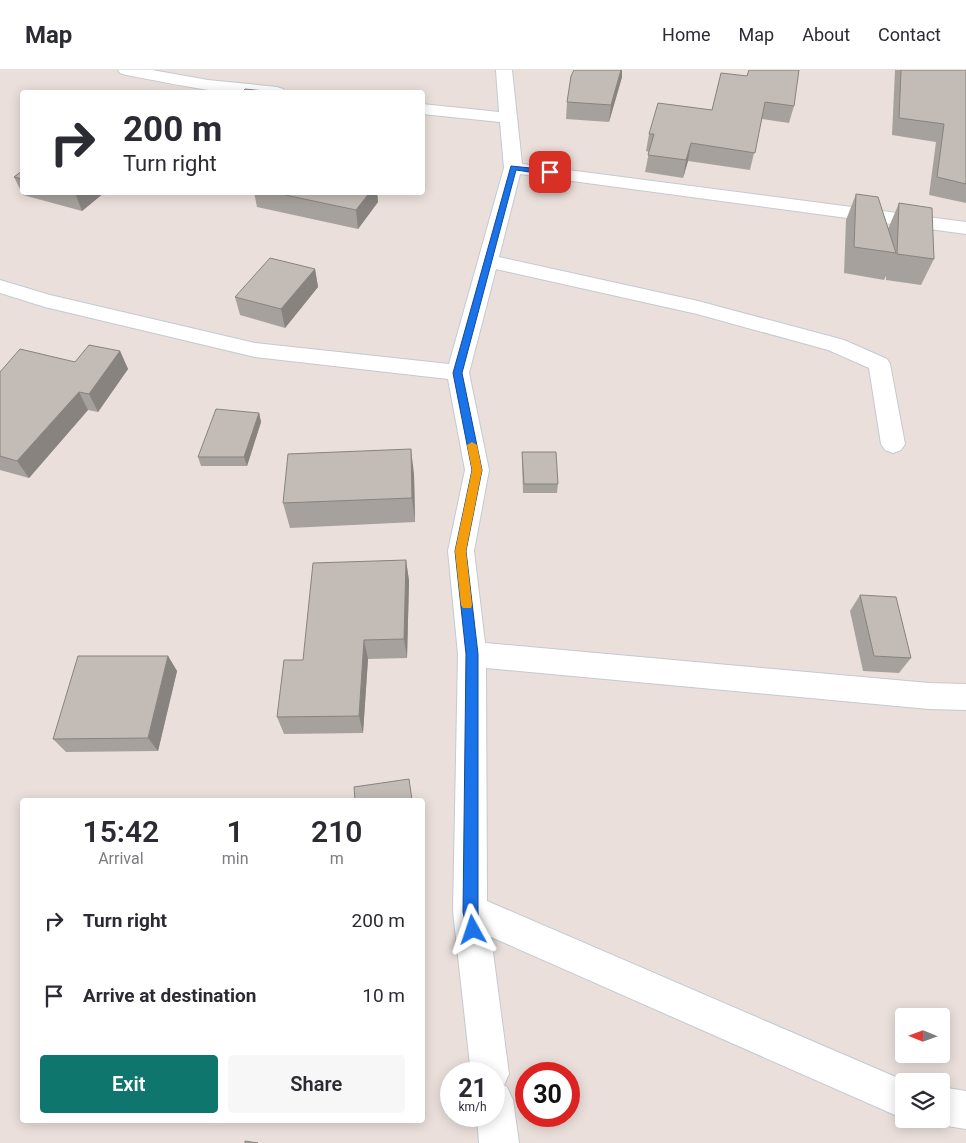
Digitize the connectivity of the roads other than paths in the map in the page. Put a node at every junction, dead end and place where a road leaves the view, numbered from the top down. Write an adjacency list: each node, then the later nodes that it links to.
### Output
1 (126, 70): 3 (street)
2 (504, 70): 5 (street)
3 (257, 90)
4 (425, 109): 5 (street)
5 (509, 118): 6 (street)
6 (513, 168): 7 (street); 8 (street)
7 (966, 228)
8 (490, 261): 10 (street); 11 (street)
9 (0, 286): 10 (street)
10 (458, 373): 12 (street)
11 (893, 444)
12 (472, 654): 13 (street); 14 (street)
13 (966, 697)
14 (470, 912): 15 (street); 16 (street)
15 (489, 1062)
16 (895, 1096)
17 (950, 1107): 18 (street)
18 (966, 1110)
19 (497, 1127): 20 (street)
20 (499, 1143)

